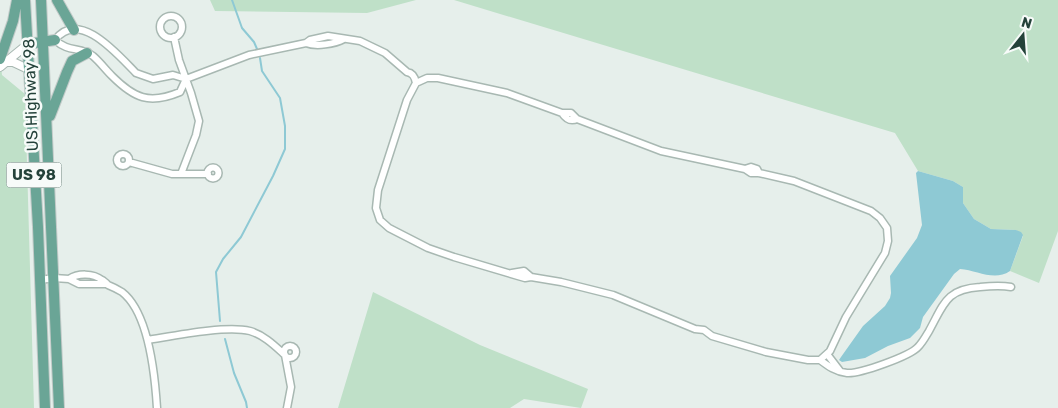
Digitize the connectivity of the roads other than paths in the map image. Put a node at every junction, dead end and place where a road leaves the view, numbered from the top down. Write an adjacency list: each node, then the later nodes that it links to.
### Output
1 (17, 0): 11 (main road)
2 (25, 0): 9 (main road, US Highway 98 / US 98)
3 (41, 0): 8 (main road, US Highway 98 / US 98)
4 (56, 0): 5 (main road)
5 (74, 30): 7 (street); 13 (street)
6 (174, 38): 13 (street)
7 (55, 40): 8 (main road); 10 (street)
8 (43, 41): 9 (main road); 15 (main road, US Highway 98 / US 98)
9 (28, 44): 11 (street); 12 (main road, US Highway 98 / US 98)
10 (87, 53): 13 (street); 15 (main road)
11 (2, 62): 12 (street)
12 (28, 69): 20 (main road, US Highway 98 / US 98)
13 (186, 79): 14 (street); 17 (street)
14 (416, 83): 23 (street); 24 (street)
15 (48, 124): 19 (main road, US Highway 98 / US 98)
16 (129, 162): 17 (street)
17 (181, 174): 18 (street)
18 (208, 174)
19 (54, 278): 20 (street); 22 (street); 27 (main road, US 98)
20 (40, 280): 26 (main road, US 98)
21 (1011, 287): 25 (street)
22 (148, 340): 28 (street); 29 (street)
23 (827, 354): 24 (street); 25 (street)
24 (820, 360): 25 (street)
25 (840, 372)
26 (45, 408)
27 (59, 408)
28 (157, 408)
29 (287, 408)

